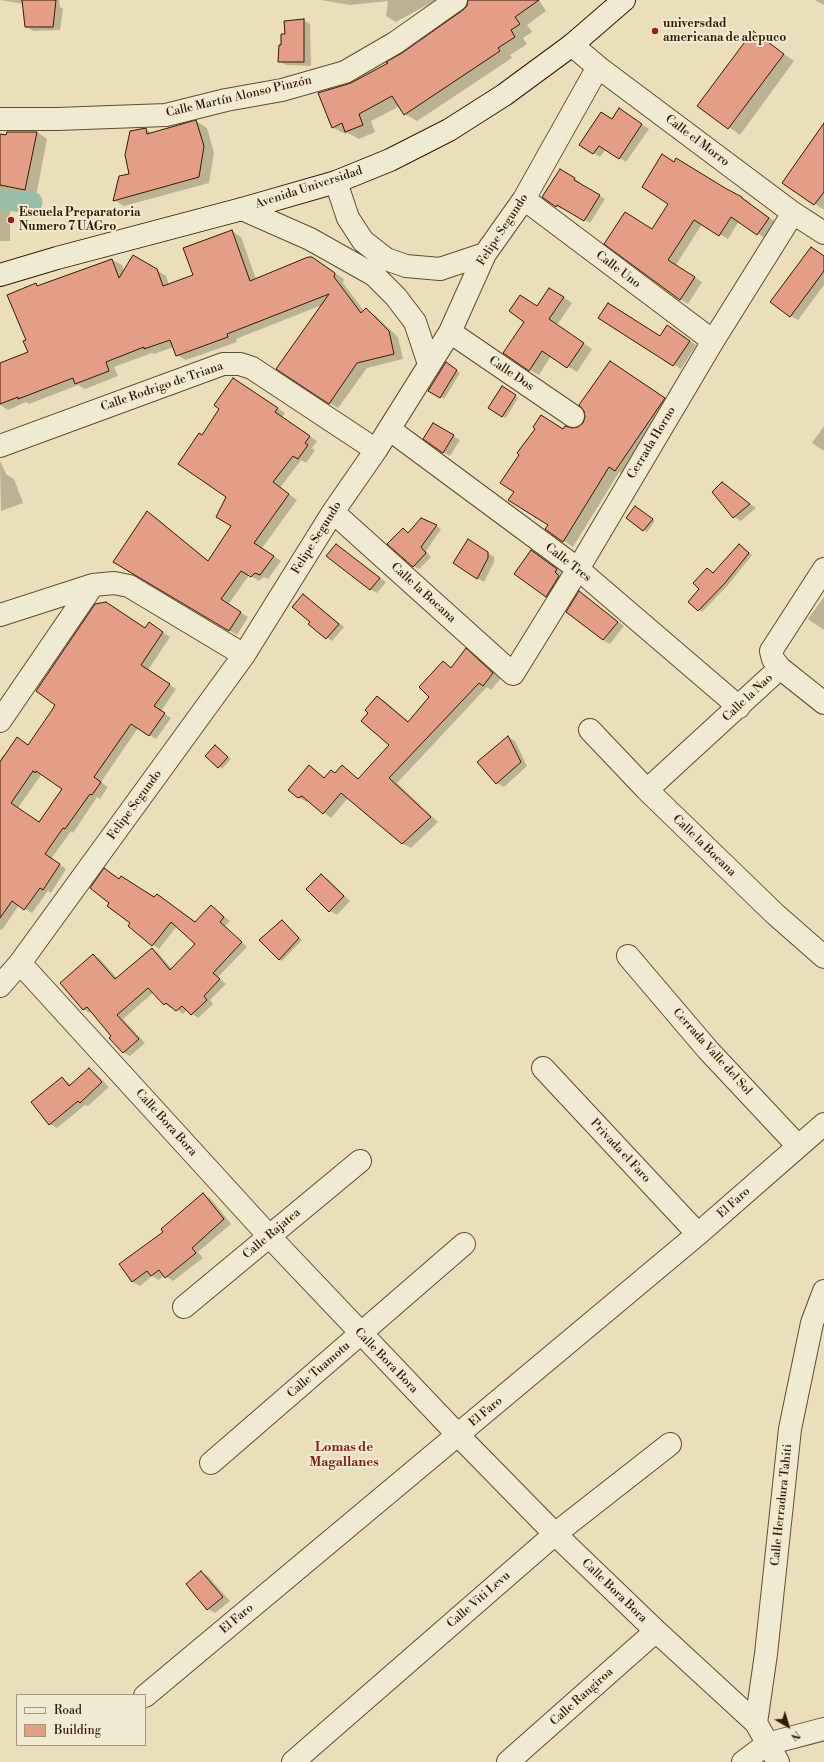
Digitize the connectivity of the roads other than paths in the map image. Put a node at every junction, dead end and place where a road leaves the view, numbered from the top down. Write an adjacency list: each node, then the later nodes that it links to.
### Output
1 (456, 0): 5 (street, Calle Martín Alonso Pinzón)
2 (624, 0): 3 (street, Avenida Universidad)
3 (572, 45): 4 (street, Calle el Morro); 6 (street, Avenida Universidad)
4 (598, 67): 7 (street, Felipe Segundo); 9 (street, Calle el Morro)
5 (0, 119)
6 (336, 182): 8 (street, Avenida Universidad); 12 (street)
7 (524, 199): 11 (street, Felipe Segundo); 15 (street, Calle Uno)
8 (242, 209): 12 (street); 13 (street, Avenida Universidad)
9 (793, 213): 10 (street, Calle el Morro); 15 (street, Cerrada Horno)
10 (824, 233)
11 (485, 254): 12 (street); 14 (street, Felipe Segundo)
12 (380, 267): 16 (street)
13 (0, 275)
14 (450, 332): 16 (street, Felipe Segundo); 17 (street, Calle Dos)
15 (713, 341): 22 (street, Cerrada Horno)
16 (429, 364): 18 (street, Felipe Segundo)
17 (573, 416)
18 (389, 429): 20 (street, Felipe Segundo); 22 (street, Calle Tres)
19 (0, 446): 20 (street, Calle Rodrigo de Triana)
20 (376, 450): 21 (street, Felipe Segundo)
21 (333, 512): 26 (street, Felipe Segundo); 28 (street, Calle la Bocana)
22 (578, 569): 28 (street, Cerrada Horno); 30 (street, Calle Tres)
23 (824, 569): 27 (street, Calle la Nao)
24 (93, 585): 25 (street); 26 (street); 31 (street)
25 (0, 615)
26 (244, 655): 36 (street, Felipe Segundo)
27 (780, 668): 29 (street); 30 (street, Calle la Nao)
28 (513, 674)
29 (824, 703)
30 (739, 707): 33 (street, Calle la Nao)
31 (0, 721)
32 (590, 730): 33 (street, Calle la Bocana)
33 (647, 790): 35 (street, Calle la Bocana)
34 (628, 956): 40 (street, Cerrada Valle del Sol)
35 (824, 957)
36 (20, 963): 37 (street, Felipe Segundo); 43 (street, Calle Bora Bora)
37 (0, 986)
38 (543, 1068): 42 (street, Privada el Faro)
39 (824, 1124): 40 (street, El Faro)
40 (798, 1146): 42 (street, El Faro)
41 (360, 1162): 43 (street, Calle Rajatea)
42 (698, 1234): 48 (street, El Faro)
43 (269, 1236): 46 (street, Calle Rajatea); 47 (street, Calle Bora Bora)
44 (464, 1244): 47 (street, Calle Tuamotu)
45 (824, 1291): 54 (street, Calle Herradura Tahiti)
46 (184, 1307)
47 (361, 1334): 48 (street, Calle Bora Bora); 50 (street, Calle Tuamotu)
48 (458, 1435): 51 (street, Calle Bora Bora); 53 (street, El Faro)
49 (670, 1444): 51 (street, Calle Viti Levu)
50 (211, 1464)
51 (555, 1534): 52 (street, Calle Bora Bora); 57 (street, Calle Viti Levu)
52 (656, 1631): 54 (street, Calle Bora Bora); 58 (street, Calle Rangiroa)
53 (146, 1695)
54 (756, 1723): 56 (street, Calle Bora Bora)
55 (824, 1729): 56 (street)
56 (773, 1753): 59 (street)
57 (293, 1762)
58 (508, 1762)
59 (743, 1762)

